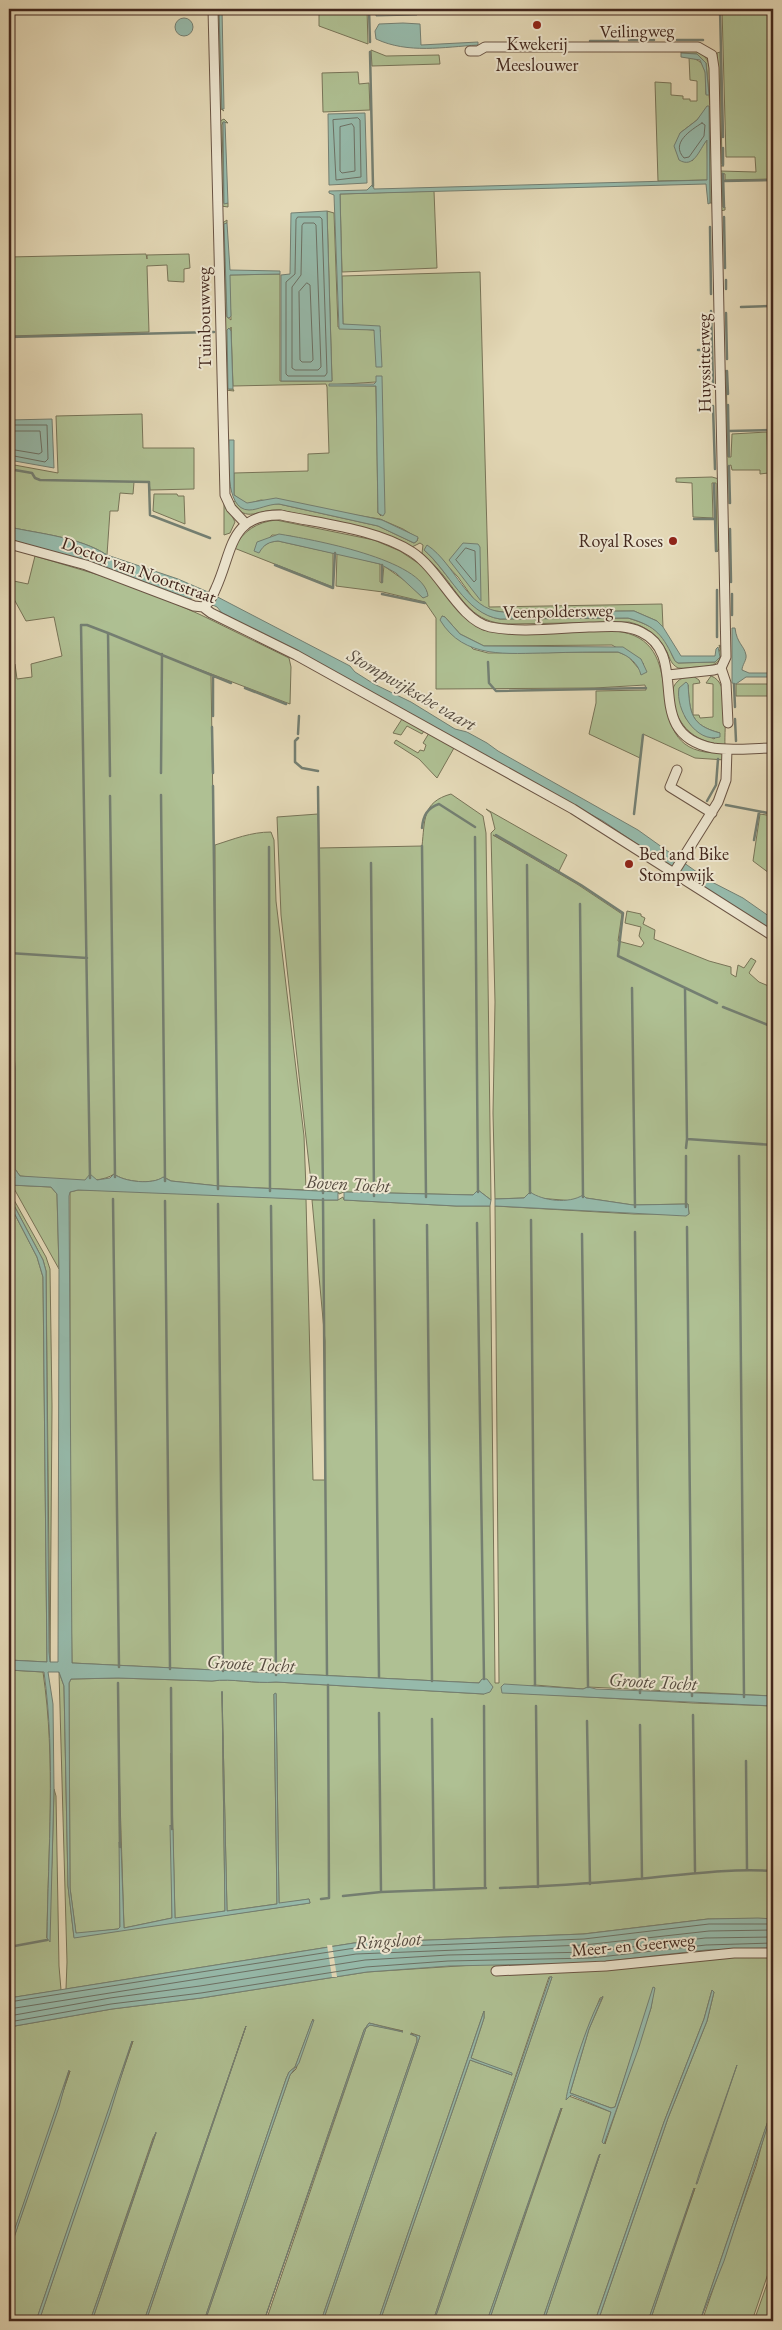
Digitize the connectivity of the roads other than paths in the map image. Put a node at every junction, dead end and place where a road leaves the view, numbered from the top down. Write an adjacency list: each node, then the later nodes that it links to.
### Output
1 (213, 9): 4 (street, Tuinbouwweg)
2 (470, 51): 3 (street, Veilingweg)
3 (712, 55): 7 (street, Huyssitterweg)
4 (246, 524): 6 (street); 8 (street, Veenpoldersweg)
5 (9, 544): 6 (street, Doctor van Noortstraat)
6 (205, 605): 14 (street, Doctor van Noortstraat)
7 (721, 668): 8 (street); 9 (street, Huyssitterweg)
8 (668, 675): 11 (street, Veenpoldersweg)
9 (728, 723)
10 (773, 748): 11 (street, Veenpoldersweg)
11 (727, 749): 13 (street)
12 (677, 770): 13 (street)
13 (712, 813): 14 (street)
14 (674, 873): 15 (street, Doctor van Noortstraat)
15 (773, 936)
16 (773, 1953): 17 (street, Meer- en Geerweg)
17 (496, 1970)

